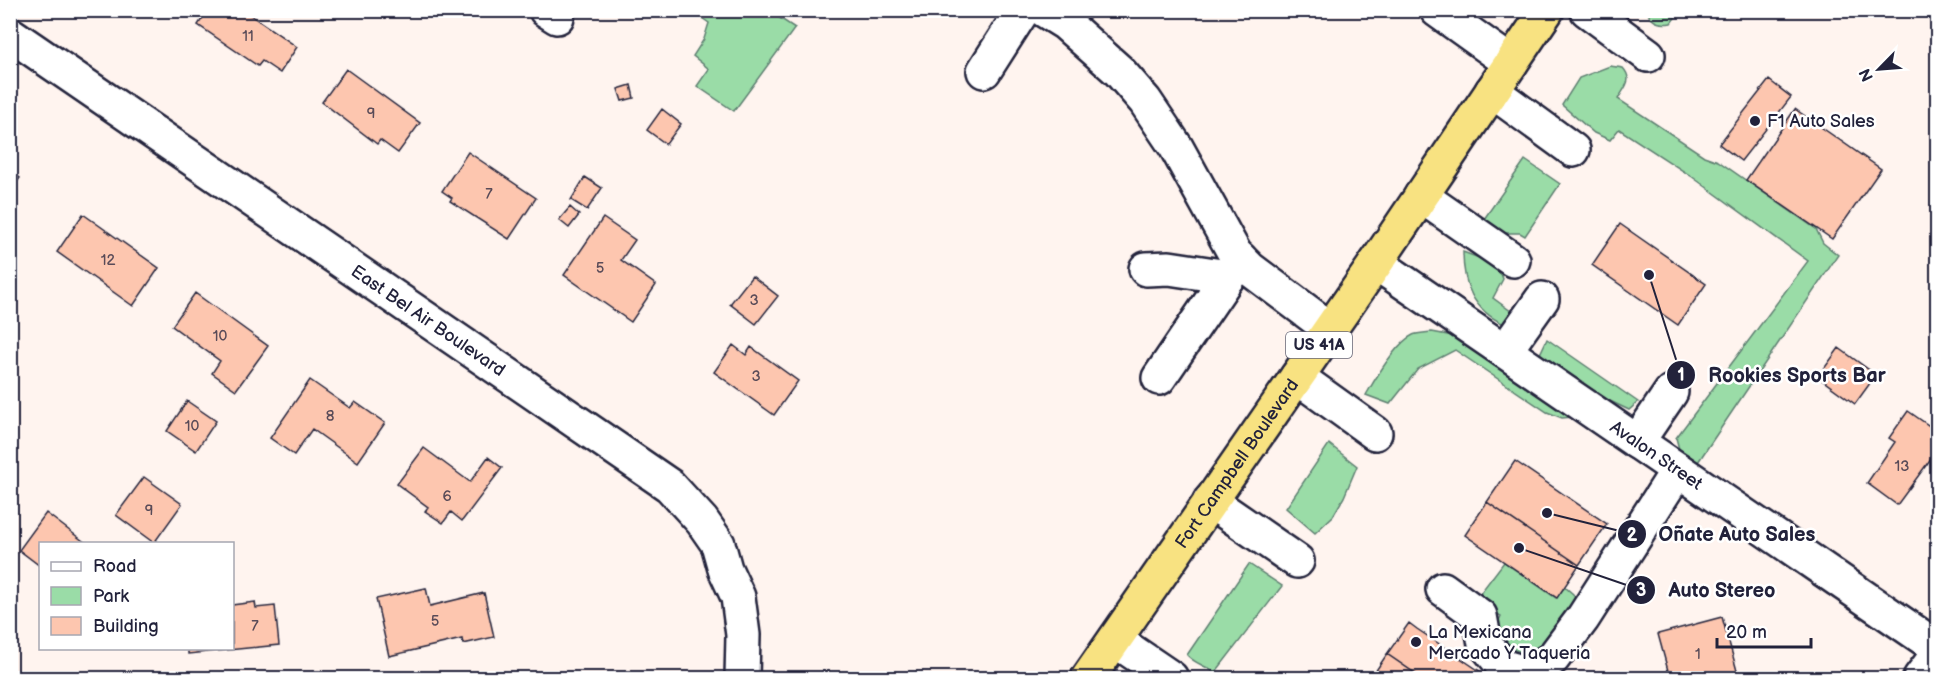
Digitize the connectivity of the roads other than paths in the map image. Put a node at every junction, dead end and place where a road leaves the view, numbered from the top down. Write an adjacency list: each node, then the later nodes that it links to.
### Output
1 (1023, 10): 9 (street)
2 (1044, 10): 15 (street)
3 (1437, 10): 8 (street)
4 (1547, 10): 8 (highway, Fort Campbell Boulevard / US 41A)
5 (1587, 10): 7 (street)
6 (10, 34): 33 (street, East Bel Air Boulevard)
7 (1648, 55)
8 (1511, 63): 10 (highway, Fort Campbell Boulevard / US 41A)
9 (984, 71)
10 (1492, 91): 11 (street); 12 (highway, Fort Campbell Boulevard / US 41A)
11 (1573, 150)
12 (1421, 196): 13 (street); 14 (highway, Fort Campbell Boulevard / US 41A)
13 (1513, 260)
14 (1376, 263): 18 (highway, Fort Campbell Boulevard / US 41A); 19 (street, Avalon Street)
15 (1234, 268): 16 (street); 18 (street); 21 (street)
16 (1146, 269)
17 (1542, 299): 19 (street)
18 (1330, 329): 20 (highway, Fort Campbell Boulevard / US 41A)
19 (1504, 351): 24 (street, Avalon Street)
20 (1297, 376): 23 (street); 26 (highway, Fort Campbell Boulevard / US 41A)
21 (1159, 378)
22 (1671, 392): 24 (street)
23 (1376, 433)
24 (1637, 442): 25 (street, Avalon Street)
25 (1678, 470): 30 (street, Avalon Street); 32 (street)
26 (1210, 501): 27 (street); 29 (highway, Fort Campbell Boulevard / US 41A)
27 (1297, 561)
28 (1443, 589): 32 (street)
29 (1115, 640): 34 (highway, Fort Campbell Boulevard / US 41A); 35 (street)
30 (1938, 648)
31 (1938, 654): 36 (street)
32 (1529, 676)
33 (742, 678)
34 (1088, 678)
35 (1171, 678)
36 (1920, 678)

